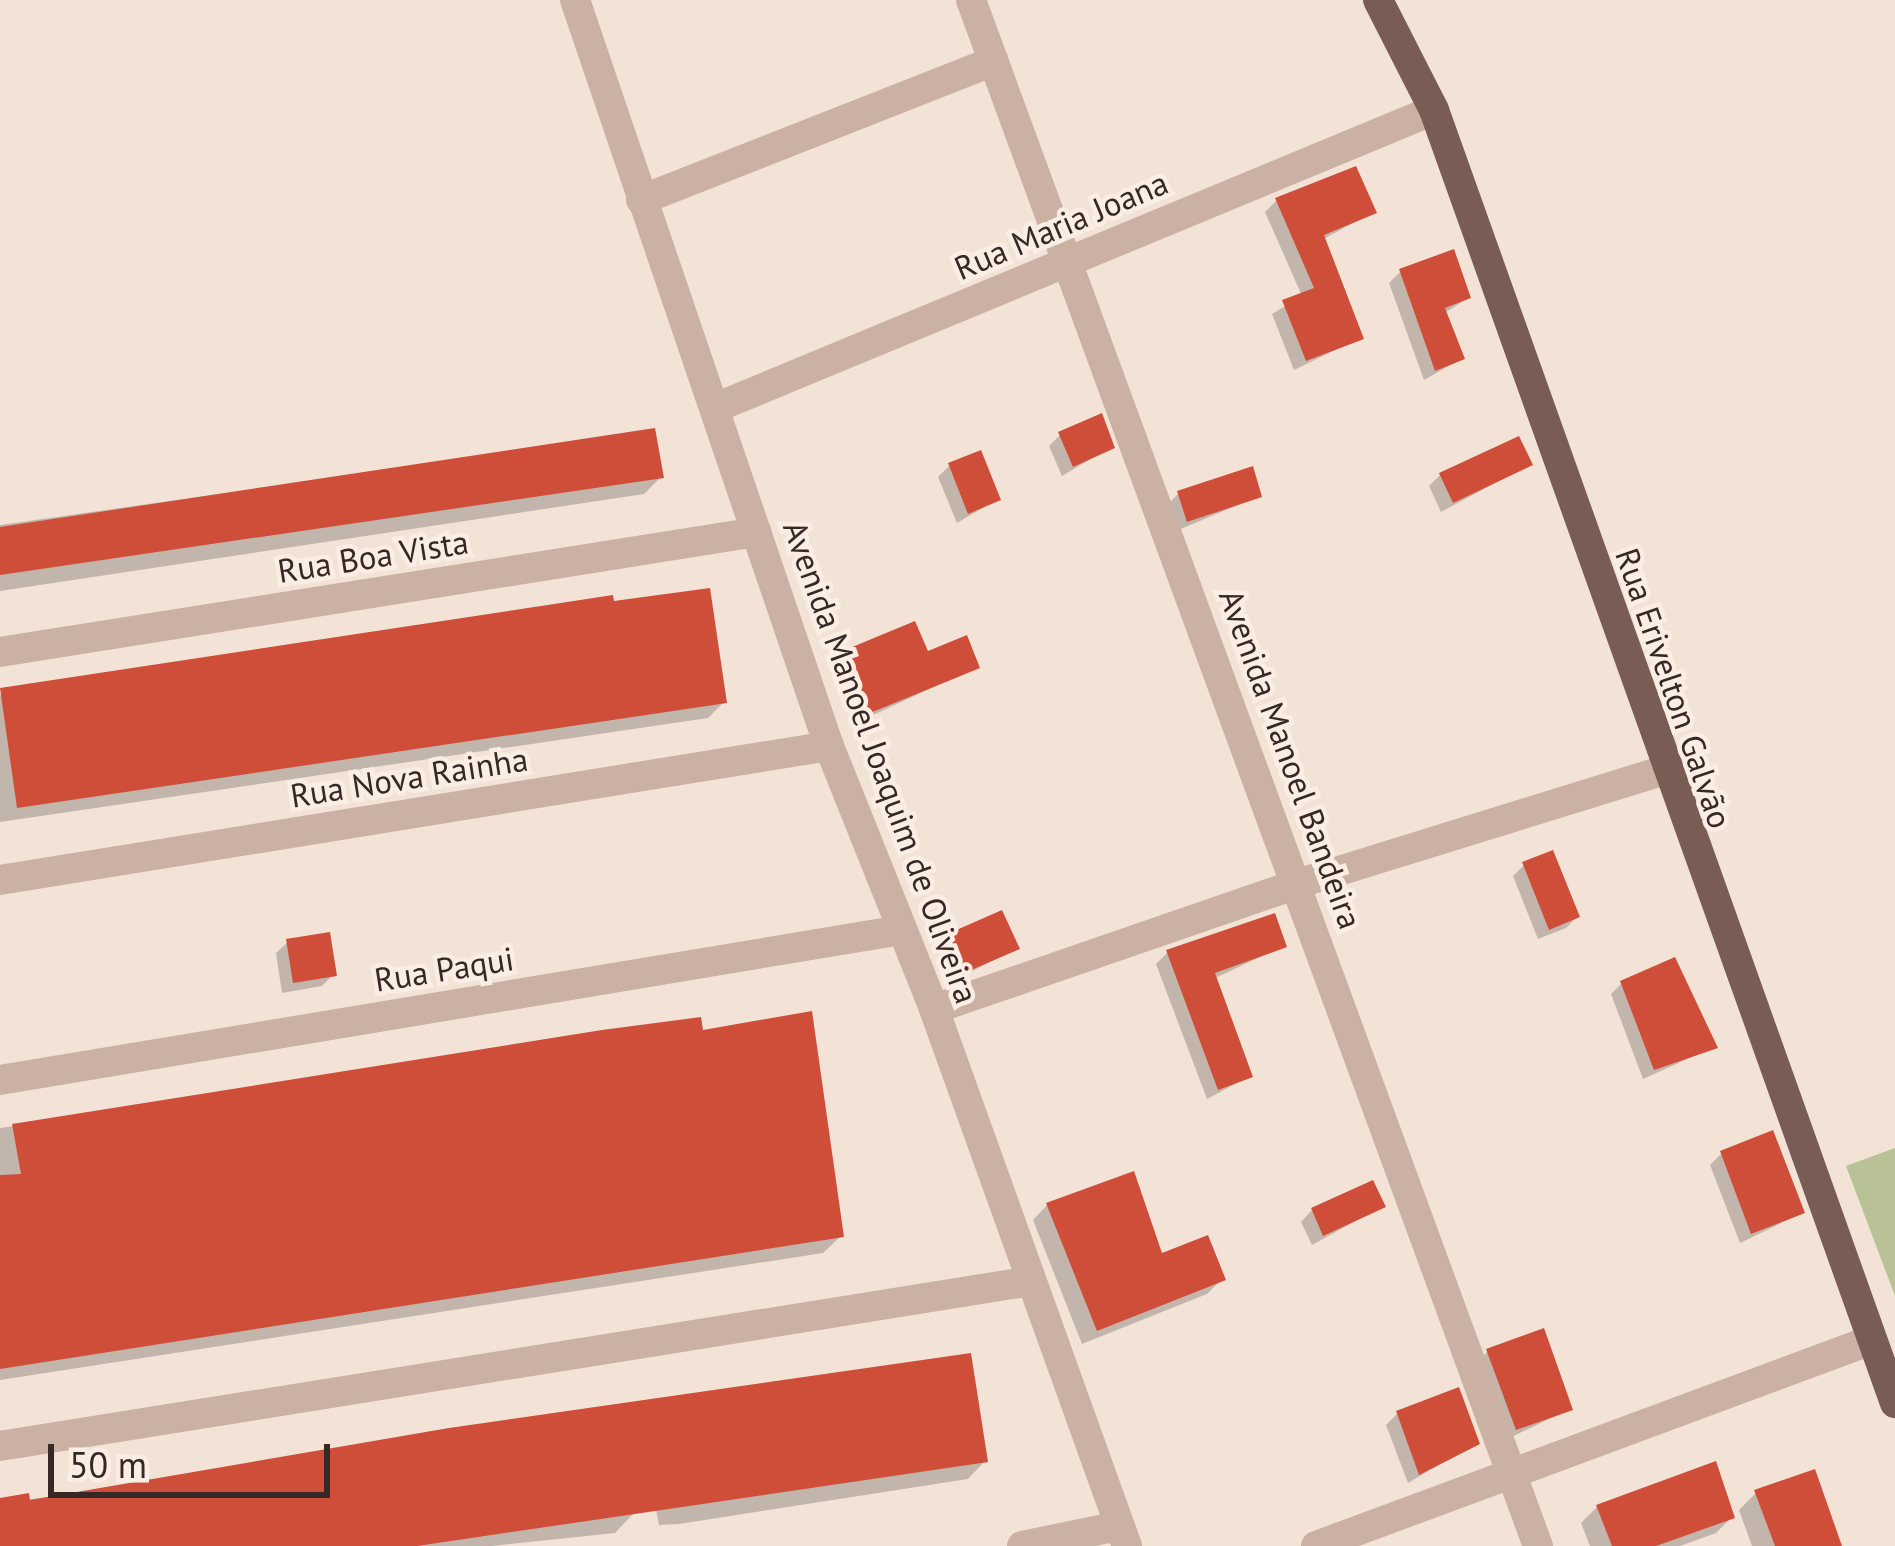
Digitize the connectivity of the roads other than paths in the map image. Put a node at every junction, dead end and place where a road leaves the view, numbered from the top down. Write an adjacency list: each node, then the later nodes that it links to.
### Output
1 (575, 0): 6 (street, Avenida Manoel Joaquim de Oliveira)
2 (971, 0): 4 (street, Avenida Manoel Bandeira)
3 (1378, 0): 5 (main road, Rua Erivelton Galvão)
4 (994, 61): 6 (street); 7 (street, Avenida Manoel Bandeira)
5 (1434, 110): 7 (street, Rua Maria Joana); 12 (main road, Rua Erivelton Galvão)
6 (641, 200): 8 (street, Avenida Manoel Joaquim de Oliveira)
7 (1070, 260): 8 (street, Rua Maria Joana); 14 (street, Avenida Manoel Bandeira)
8 (715, 408): 9 (street, Avenida Manoel Joaquim de Oliveira)
9 (757, 532): 10 (street, Rua Boa Vista); 11 (street, Avenida Manoel Joaquim de Oliveira)
10 (0, 652)
11 (829, 746): 13 (street, Rua Nova Rainha); 15 (street, Avenida Manoel Joaquim de Oliveira)
12 (1664, 770): 14 (street); 19 (main road, Rua Erivelton Galvão)
13 (0, 880)
14 (1300, 883): 16 (street); 22 (street, Avenida Manoel Bandeira)
15 (901, 930): 16 (street, Avenida Manoel Joaquim de Oliveira); 17 (street, Rua Paqui)
16 (934, 1009): 18 (street, Avenida Manoel Joaquim de Oliveira)
17 (0, 1080)
18 (1031, 1281): 21 (street); 23 (street, Avenida Manoel Joaquim de Oliveira)
19 (1869, 1341): 20 (main road, Rua Erivelton Galvão); 22 (street)
20 (1895, 1403)
21 (0, 1446)
22 (1511, 1475): 25 (street); 26 (street, Avenida Manoel Bandeira)
23 (1123, 1536): 24 (street)
24 (1022, 1546)
25 (1316, 1546)
26 (1538, 1546)

